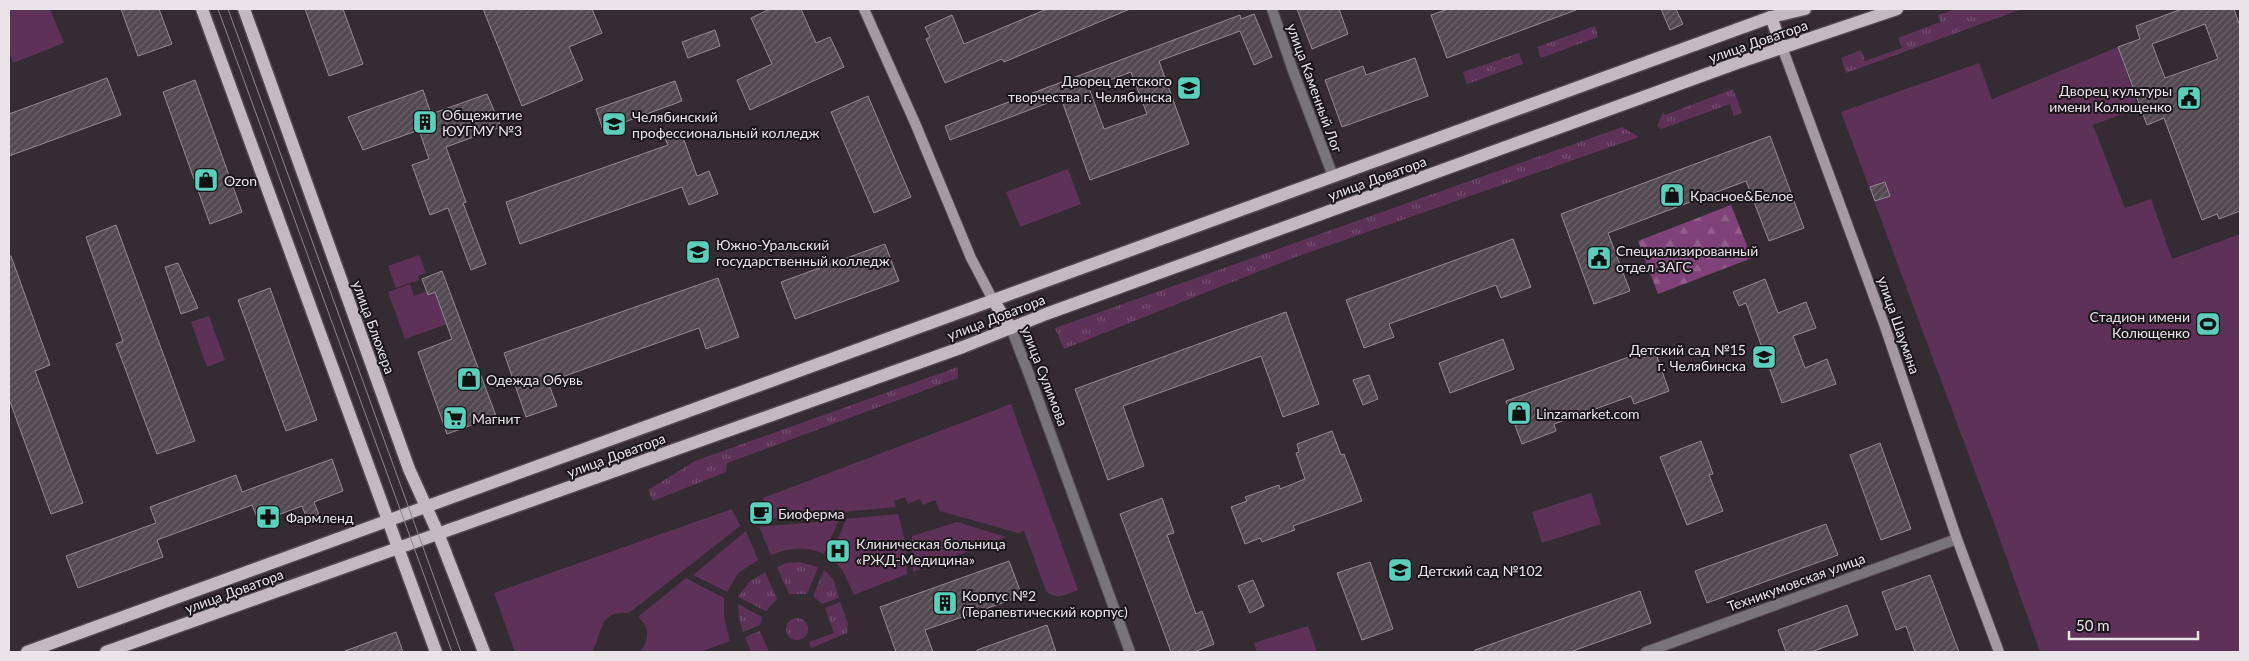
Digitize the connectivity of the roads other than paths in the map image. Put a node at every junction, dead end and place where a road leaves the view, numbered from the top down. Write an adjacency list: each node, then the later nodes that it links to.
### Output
1 (202, 9): 13 (main road)
2 (244, 9): 12 (main road, улица Блюхера)
3 (864, 9): 10 (street, улица Сулимова)
4 (1272, 9): 9 (street, улица Каменный Лог)
5 (1805, 9): 7 (main road, улица Доватора)
6 (1897, 9): 8 (main road, улица Доватора)
7 (1769, 13): 8 (main road, улица Шаумяна); 9 (main road, улица Доватора)
8 (1782, 47): 11 (main road, улица Доватора); 15 (street, улица Шаумяна)
9 (1333, 176): 10 (main road, улица Доватора)
10 (993, 300): 11 (main road, улица Сулимова); 12 (main road, улица Доватора)
11 (1011, 328): 14 (main road, улица Доватора); 21 (street, улица Сулимова)
12 (426, 507): 13 (main road, улица Доватора); 14 (main road, улица Блюхера)
13 (388, 521): 16 (main road); 17 (main road, улица Доватора)
14 (438, 533): 16 (main road, улица Доватора); 20 (main road, улица Блюхера)
15 (1957, 539): 22 (street, Техникумовская улица); 23 (street, улица Шаумяна)
16 (398, 548): 18 (main road, улица Доватора); 19 (main road)
17 (27, 652)
18 (106, 652)
19 (436, 652)
20 (484, 652)
21 (1130, 652)
22 (1646, 652)
23 (1999, 652)

